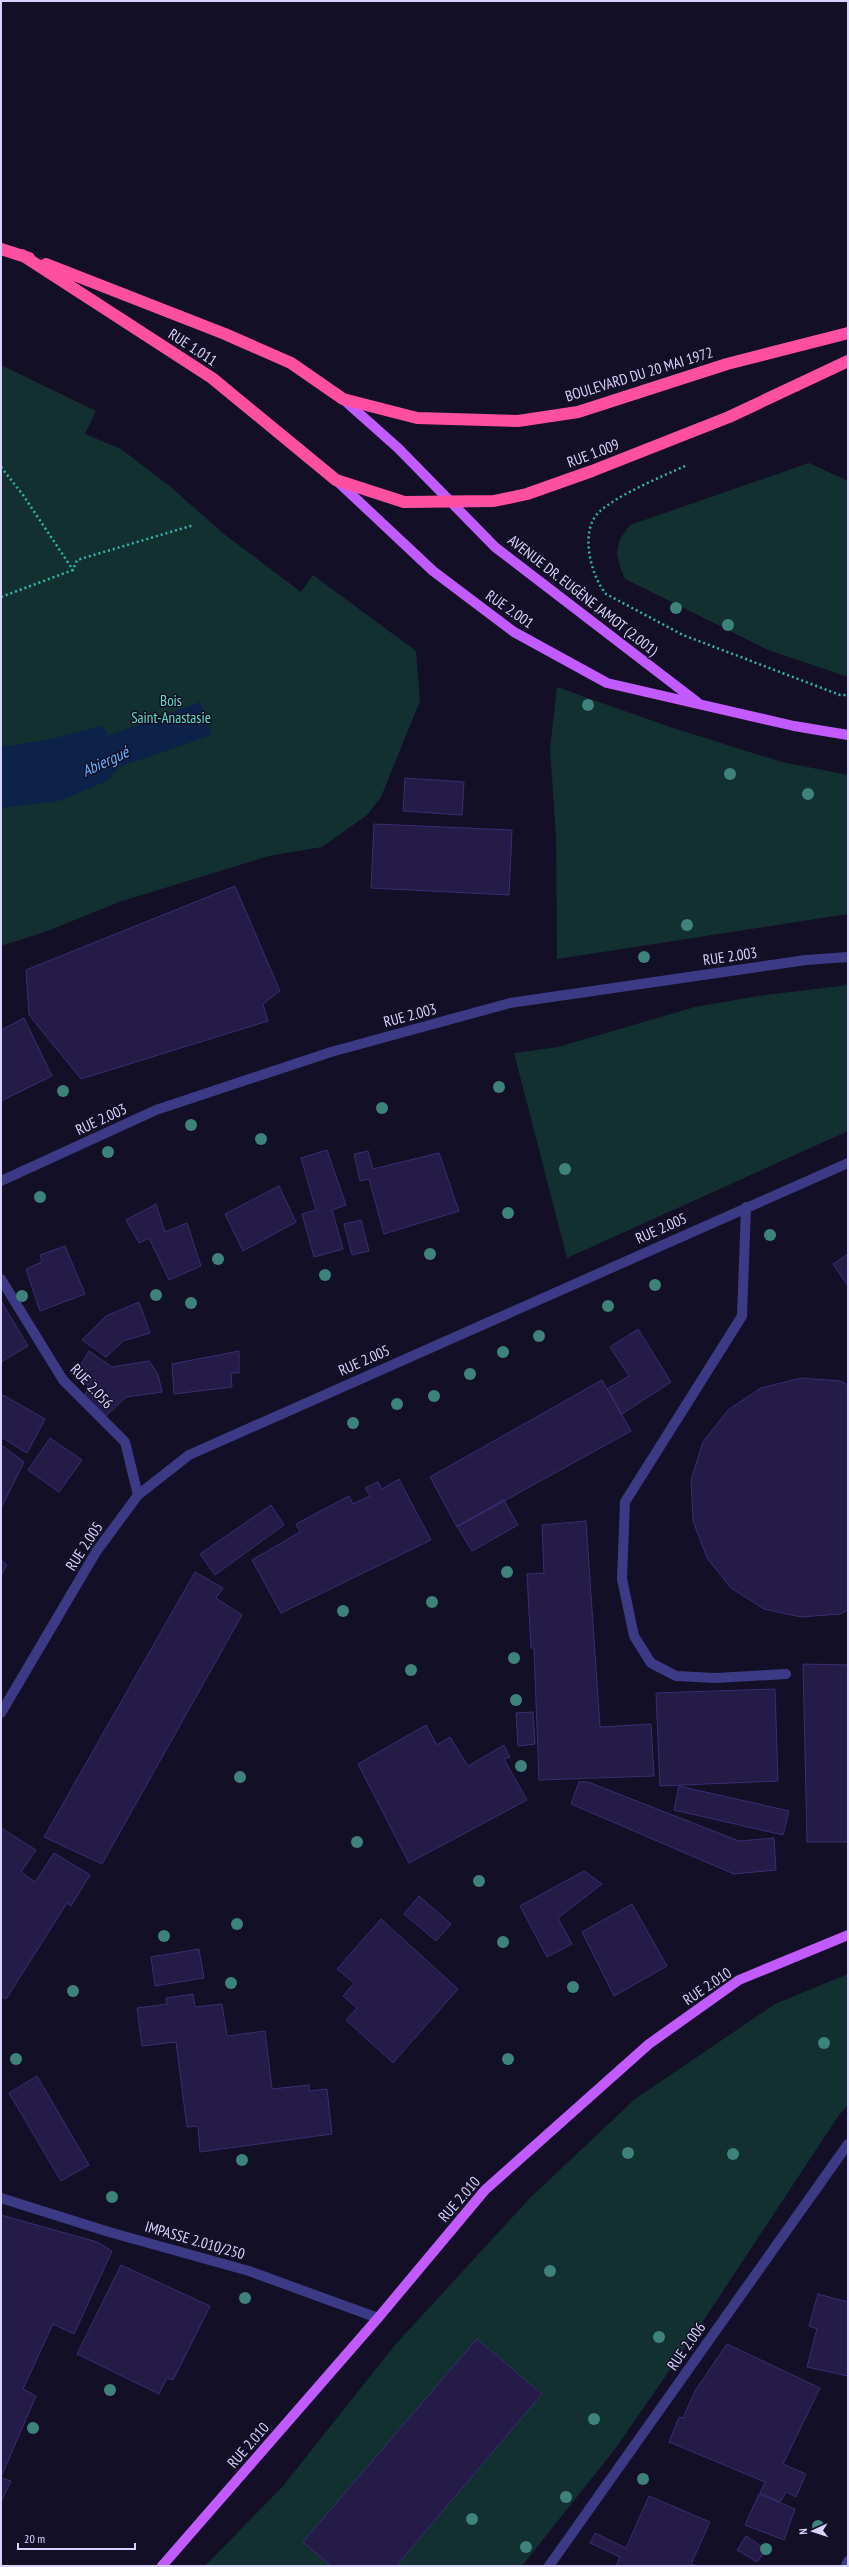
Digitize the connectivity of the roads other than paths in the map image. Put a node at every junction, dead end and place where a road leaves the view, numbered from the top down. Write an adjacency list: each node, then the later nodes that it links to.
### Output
1 (1, 249): 2 (highway, RUE 1.011)
2 (22, 255): 5 (highway, RUE 1.011); 6 (highway, RUE 1.011)
3 (848, 334): 5 (highway, BOULEVARD DU 20 MAI 1972)
4 (848, 361): 7 (highway, RUE 1.009)
5 (343, 399): 7 (main road, AVENUE DR. EUGÈNE JAMOT (2.001))
6 (336, 480): 7 (highway, RUE 1.009); 8 (main road, RUE 2.001)
7 (449, 501): 8 (main road, AVENUE DR. EUGÈNE JAMOT (2.001))
8 (700, 705): 9 (main road, AVENUE DR. EUGÈNE JAMOT (2.001))
9 (848, 735)
10 (848, 957): 12 (street, RUE 2.003)
11 (848, 1163): 13 (street, RUE 2.005)
12 (1, 1181)
13 (746, 1207): 15 (street, RUE 2.005); 16 (street)
14 (1, 1279): 15 (street, RUE 2.056)
15 (138, 1495): 17 (street, RUE 2.005)
16 (786, 1674)
17 (1, 1713)
18 (848, 1935): 21 (main road, RUE 2.010)
19 (848, 2144): 24 (street, RUE 2.006)
20 (1, 2198): 21 (street, IMPASSE 2.010/250)
21 (378, 2318): 23 (main road, RUE 2.010)
22 (848, 2561): 25 (street)
23 (162, 2566)
24 (549, 2566)
25 (846, 2566)

